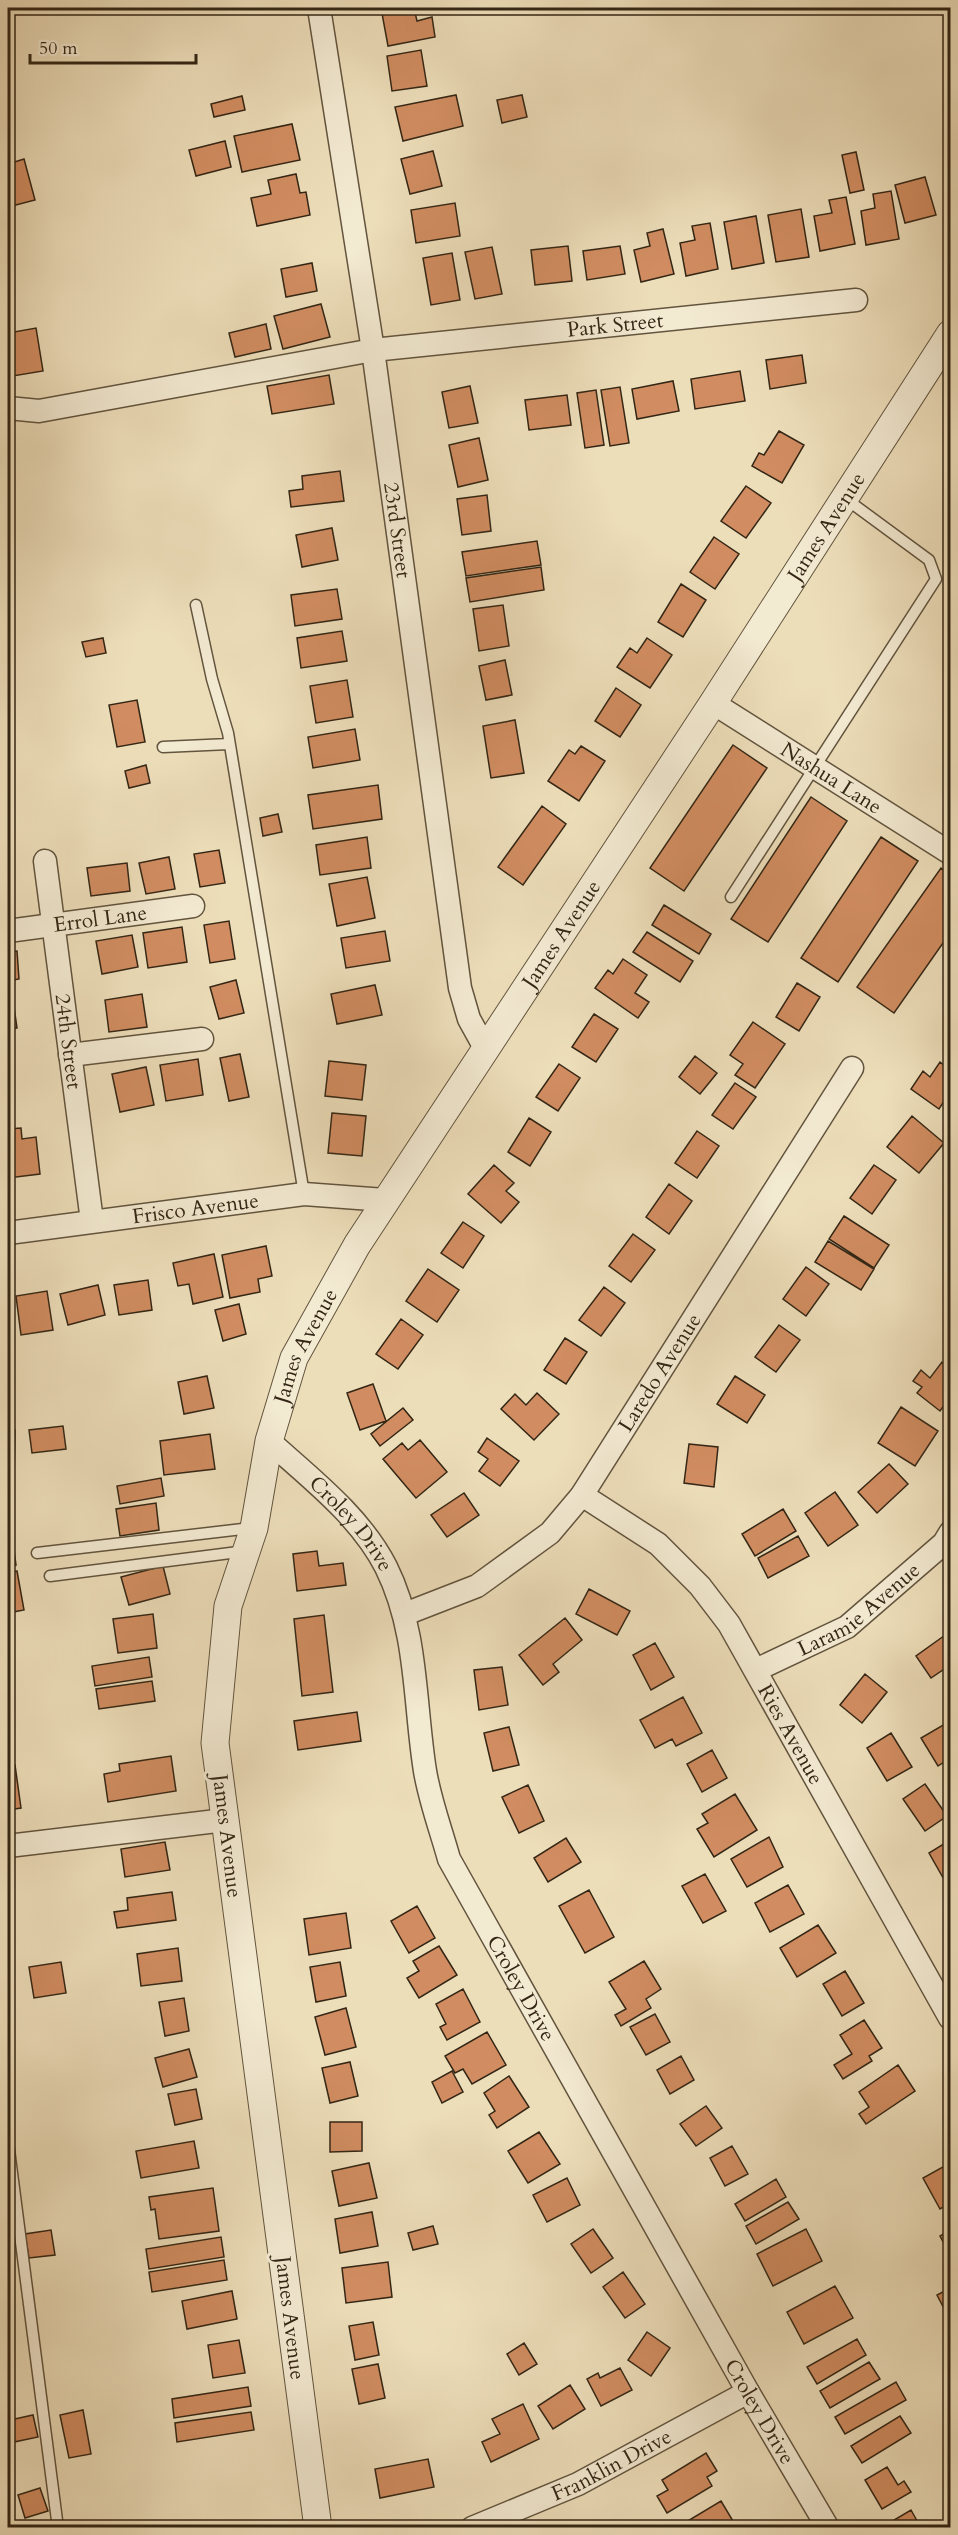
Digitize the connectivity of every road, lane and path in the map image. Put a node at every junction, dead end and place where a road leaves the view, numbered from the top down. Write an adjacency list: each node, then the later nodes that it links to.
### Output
1 (319, 8): 4 (street, 23rd Street)
2 (856, 300): 4 (street, Park Street)
3 (951, 334): 6 (street, James Avenue)
4 (374, 350): 5 (street, Park Street); 19 (street, 23rd Street)
5 (8, 408)
6 (843, 497): 8 (street, James Avenue); 11 (lane)
7 (196, 605): 9 (lane)
8 (713, 703): 11 (street, Nashua Lane); 19 (street, James Avenue)
9 (229, 744): 10 (lane); 22 (lane)
10 (163, 747)
11 (813, 767): 12 (street, Nashua Lane); 14 (lane)
12 (951, 853)
13 (45, 861): 16 (street, 24th Street)
14 (731, 897)
15 (193, 906): 16 (street, Errol Lane)
16 (53, 926): 17 (street, Errol Lane); 20 (street, 24th Street)
17 (8, 931)
18 (202, 1039): 20 (street)
19 (485, 1047): 23 (street, James Avenue)
20 (70, 1054): 24 (street, 24th Street)
21 (852, 1068): 27 (street, Laredo Avenue)
22 (304, 1194): 23 (street, Frisco Avenue); 24 (street, Frisco Avenue)
23 (385, 1200): 26 (street, James Avenue)
24 (92, 1221): 25 (street, Frisco Avenue)
25 (8, 1233)
26 (269, 1441): 29 (street, James Avenue); 32 (street, Croley Drive)
27 (582, 1495): 32 (street, Laredo Avenue); 33 (street, Ries Avenue)
28 (951, 1533): 33 (street, Laramie Avenue)
29 (250, 1540): 30 (lane); 31 (lane); 34 (street, James Avenue)
30 (37, 1553)
31 (50, 1576)
32 (405, 1614): 38 (street, Croley Drive)
33 (756, 1670): 36 (street, Ries Avenue)
34 (225, 1820): 35 (street); 40 (street, James Avenue)
35 (8, 1846)
36 (951, 2018)
37 (8, 2142): 39 (lane)
38 (748, 2392): 41 (street, Franklin Drive); 42 (street, Croley Drive)
39 (58, 2528)
40 (318, 2528)
41 (472, 2528)
42 (828, 2528)

